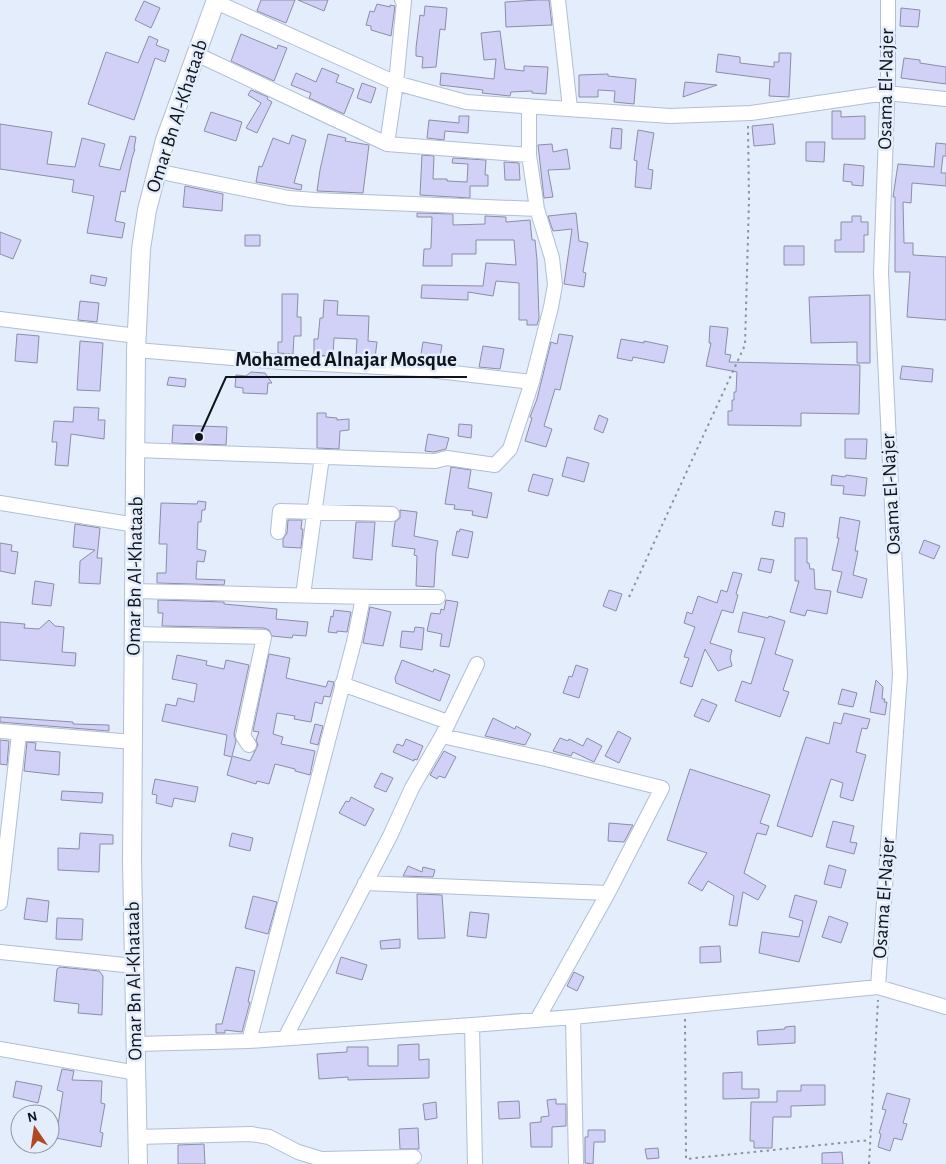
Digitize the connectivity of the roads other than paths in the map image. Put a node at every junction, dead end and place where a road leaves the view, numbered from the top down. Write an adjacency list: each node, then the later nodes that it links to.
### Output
1 (402, 0): 6 (street)
2 (558, 0): 10 (street)
3 (888, 0): 7 (street, Osama El-Najer)
4 (216, 1): 5 (main road, Omar Bn Al-Khataab); 6 (street)
5 (196, 54): 11 (street); 13 (main road, Omar Bn Al-Khataab)
6 (396, 83): 9 (street); 11 (street)
7 (886, 93): 8 (street); 10 (street); 43 (street, Osama El-Najer)
8 (946, 99)
9 (529, 106): 10 (street); 12 (street)
10 (570, 108)
11 (387, 144): 12 (street)
12 (529, 155): 14 (street)
13 (156, 171): 14 (street); 16 (main road, Omar Bn Al-Khataab)
14 (537, 209): 17 (street)
15 (0, 319): 16 (street)
16 (137, 343): 17 (street); 18 (main road, Omar Bn Al-Khataab)
17 (532, 382): 19 (street)
18 (136, 450): 19 (street); 23 (main road, Omar Bn Al-Khataab)
19 (322, 457): 21 (street)
20 (0, 503): 23 (street)
21 (314, 511): 22 (street); 24 (street); 26 (street)
22 (392, 514)
23 (136, 525): 25 (main road, Omar Bn Al-Khataab)
24 (278, 532)
25 (134, 591): 26 (street); 29 (main road, Omar Bn Al-Khataab)
26 (302, 594): 28 (street)
27 (438, 597): 28 (street)
28 (363, 598): 31 (street)
29 (134, 634): 36 (main road, Omar Bn Al-Khataab); 37 (street)
30 (477, 664): 32 (street)
31 (342, 684): 32 (street); 49 (street)
32 (448, 722): 35 (street)
33 (0, 731): 34 (street)
34 (19, 734): 36 (street); 40 (street)
35 (442, 736): 38 (street); 39 (street)
36 (133, 742): 42 (main road, Omar Bn Al-Khataab)
37 (249, 745)
38 (365, 883): 39 (street); 48 (street)
39 (608, 893): 46 (street)
40 (0, 903)
41 (0, 952): 42 (street)
42 (134, 966): 50 (main road, Omar Bn Al-Khataab)
43 (878, 987): 44 (street); 45 (street)
44 (946, 1007)
45 (573, 1017): 46 (street); 57 (street)
46 (537, 1020): 47 (street)
47 (472, 1025): 48 (street); 56 (street)
48 (285, 1038): 49 (street)
49 (249, 1040): 50 (street)
50 (136, 1044): 52 (main road, Omar Bn Al-Khataab)
51 (0, 1049): 52 (street)
52 (137, 1073): 53 (main road, Omar Bn Al-Khataab)
53 (137, 1137): 54 (street); 55 (main road, Omar Bn Al-Khataab)
54 (414, 1157)
55 (138, 1164)
56 (475, 1164)
57 (576, 1164)

